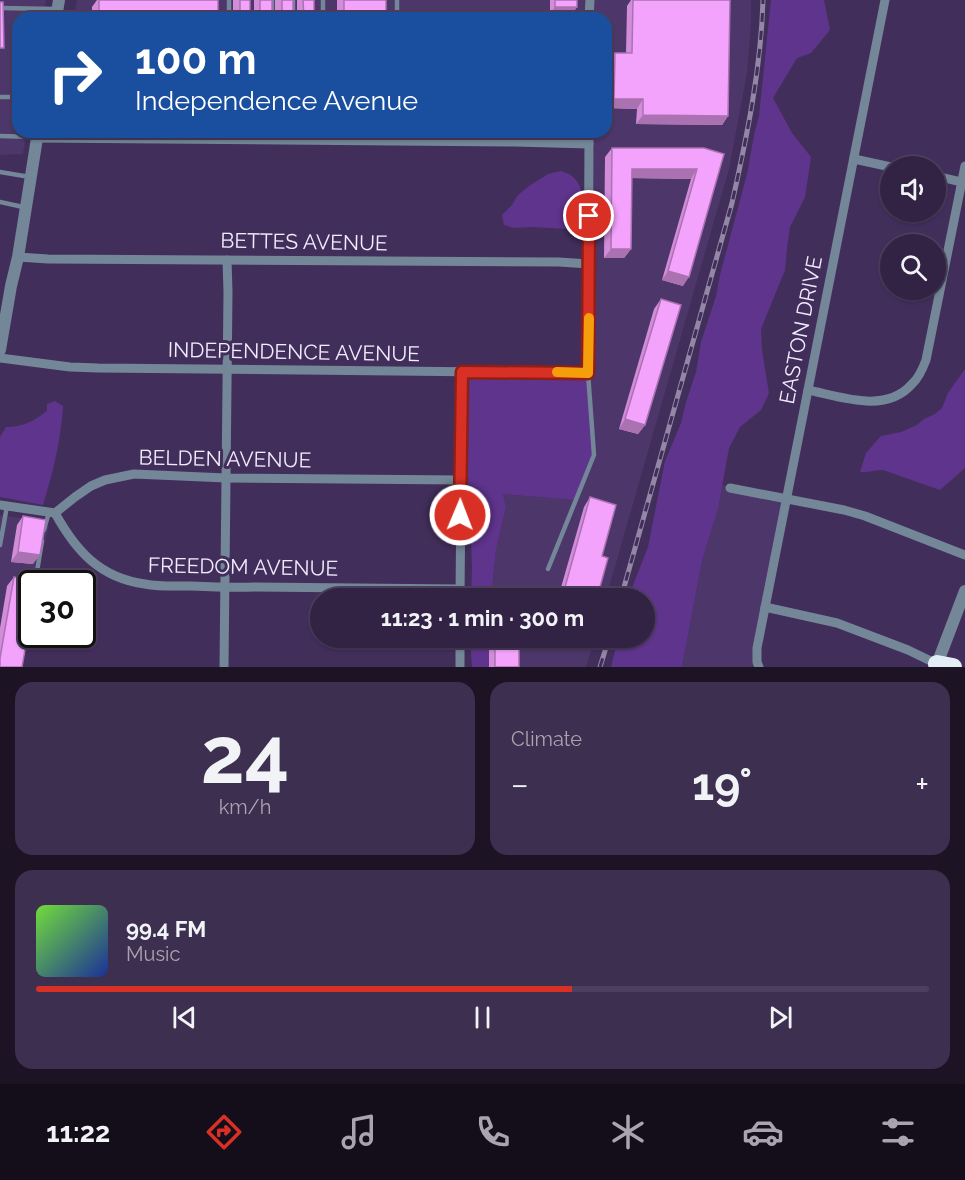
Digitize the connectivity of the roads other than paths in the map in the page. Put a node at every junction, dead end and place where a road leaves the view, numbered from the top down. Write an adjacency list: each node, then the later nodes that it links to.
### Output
1 (885, 0): 8 (street, EASTON DRIVE)
2 (0, 8): 3 (lane)
3 (57, 9)
4 (38, 138): 12 (street)
5 (238, 138): 7 (street)
6 (589, 138): 7 (street)
7 (589, 144): 19 (street)
8 (854, 159): 9 (street); 25 (street, EASTON DRIVE)
9 (880, 165)
10 (965, 166): 14 (street)
11 (0, 172): 12 (lane)
12 (31, 177): 16 (street)
13 (946, 178): 14 (street)
14 (964, 182): 25 (street)
15 (0, 202): 16 (lane)
16 (26, 208): 17 (street)
17 (18, 256): 18 (street, BETTES AVENUE); 20 (street)
18 (227, 260): 19 (street, BETTES AVENUE); 22 (street)
19 (589, 264): 24 (street)
20 (0, 350)
21 (0, 358): 22 (street, INDEPENDENCE AVENUE)
22 (227, 370): 23 (street, INDEPENDENCE AVENUE); 26 (street)
23 (462, 372): 24 (street, INDEPENDENCE AVENUE); 27 (street)
24 (588, 373): 34 (lane)
25 (808, 390): 29 (street, EASTON DRIVE)
26 (226, 478): 27 (street, BELDEN AVENUE); 31 (street, BELDEN AVENUE); 36 (street)
27 (461, 480): 37 (street)
28 (730, 488): 29 (street)
29 (786, 498): 33 (street); 40 (street, EASTON DRIVE)
30 (4, 505): 31 (street); 32 (lane)
31 (52, 513): 35 (lane); 36 (street, FREEDOM AVENUE)
32 (0, 545)
33 (965, 555)
34 (548, 569)
35 (37, 570)
36 (225, 588): 38 (street, FREEDOM AVENUE); 43 (street)
37 (459, 588)
38 (310, 589)
39 (965, 591): 42 (street)
40 (765, 608): 42 (street); 45 (street, EASTON DRIVE)
41 (460, 648): 44 (street)
42 (942, 666)
43 (224, 667)
44 (460, 667)
45 (759, 667)

